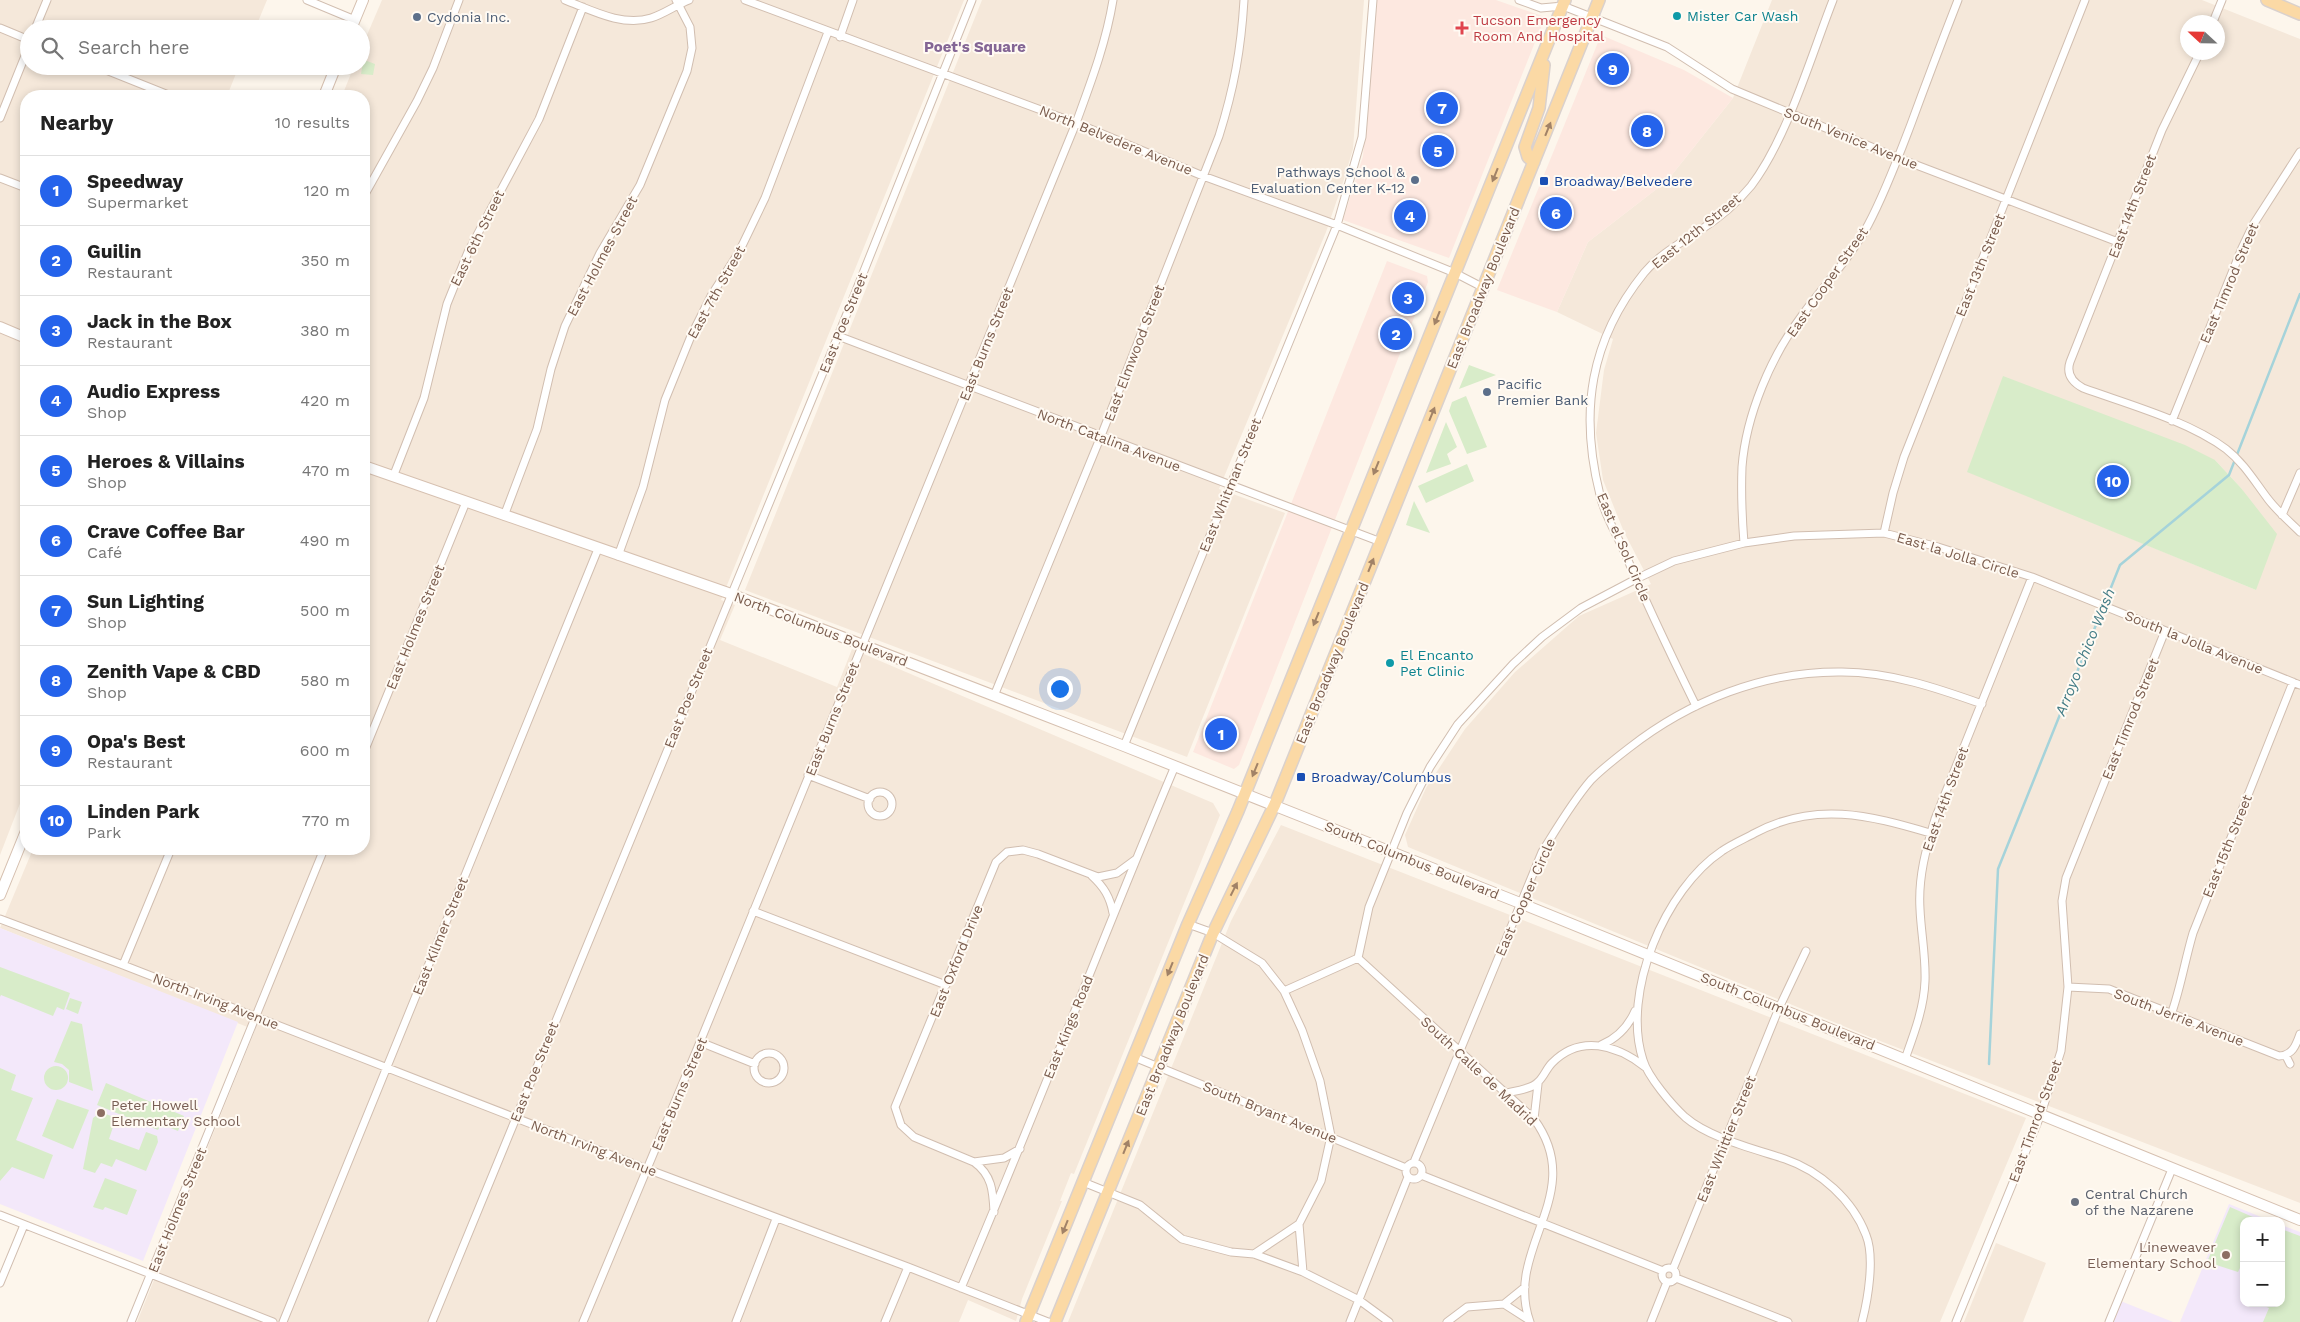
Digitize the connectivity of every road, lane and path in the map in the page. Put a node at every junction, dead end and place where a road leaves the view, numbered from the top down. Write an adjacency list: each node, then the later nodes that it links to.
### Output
1 (47, 0): 26 (street)
2 (307, 0): 27 (street)
3 (363, 0): 28 (street)
4 (459, 0): 49 (street)
5 (565, 0): 22 (street)
6 (689, 0): 20 (street)
7 (745, 0): 30 (street, North Belvedere Avenue)
8 (853, 0): 32 (street)
9 (972, 0): 36 (street, East Poe Street)
10 (1113, 0): 43 (street, East Burns Street)
11 (1244, 0): 47 (street, East Elmwood Street)
12 (1373, 0): 52 (street, East Whitman Street)
13 (1519, 0): 21 (street)
14 (1599, 0): 25 (main road, East Broadway Boulevard)
15 (1833, 0): 41 (street, East 12th Street)
16 (1958, 0): 45 (street, East Cooper Street)
17 (2085, 0): 51 (street, East 13th Street)
18 (2222, 0): 24 (street)
19 (2267, 0): 23 (main road)
20 (677, 2): 22 (street); 68 (street, East Holmes Street)
21 (1562, 2): 25 (street, South Venice Avenue); 33 (main road, East Broadway Boulevard)
22 (583, 7): 65 (street, East 6th Street)
23 (2300, 14)
24 (2216, 15)
25 (1592, 17): 41 (street, South Venice Avenue); 46 (main road, East Broadway Boulevard, one-way to 25)
26 (39, 20)
27 (345, 20)
28 (355, 20)
29 (0, 28): 31 (street)
30 (828, 32): 32 (street, North Belvedere Avenue); 76 (street, East 7th Street)
31 (20, 36)
32 (840, 36): 36 (street, North Belvedere Avenue)
33 (1546, 48): 46 (main road); 54 (main road, East Broadway Boulevard, one-way to 54)
34 (2196, 60): 53 (street, East 14th Street)
35 (20, 68): 42 (street)
36 (944, 74): 43 (street, North Belvedere Avenue); 59 (street, East Poe Street)
37 (118, 75): 39 (street)
38 (332, 75): 40 (street)
39 (156, 90)
40 (326, 90)
41 (1790, 113): 45 (street, South Venice Avenue); 55 (street, East 12th Street)
42 (0, 118)
43 (1076, 123): 47 (street, North Belvedere Avenue); 60 (street, East Burns Street)
44 (2300, 152): 61 (street, East Timrod Street)
45 (1898, 158): 51 (street, South Venice Avenue); 74 (street, East Cooper Street)
46 (1534, 162): 56 (main road, East Broadway Boulevard)
47 (1203, 176): 52 (street, North Belvedere Avenue); 62 (street, East Elmwood Street)
48 (0, 178): 50 (street)
49 (370, 185)
50 (20, 186)
51 (2006, 198): 53 (street, South Venice Avenue); 72 (street, East 13th Street)
52 (1337, 225): 54 (street, North Belvedere Avenue); 66 (street, East Whitman Street)
53 (2118, 242): 61 (street, East 14th Street)
54 (1456, 272): 56 (street, North Belvedere Avenue); 70 (main road, East Broadway Boulevard, one-way to 70)
55 (1645, 272): 77 (street, East el Sol Circle)
56 (1484, 288): 73 (main road, East Broadway Boulevard, one-way to 56)
57 (0, 327): 58 (street)
58 (20, 335)
59 (838, 336): 60 (street, North Catalina Avenue); 79 (street, East Poe Street)
60 (969, 387): 62 (street, North Catalina Avenue); 81 (street, East Burns Street)
61 (2172, 421): 69 (street)
62 (1101, 436): 66 (street, North Catalina Avenue); 83 (street, East Elmwood Street)
63 (370, 468): 65 (street, North Columbus Boulevard)
64 (2300, 473): 69 (street)
65 (393, 477): 67 (street, North Columbus Boulevard)
66 (1230, 486): 70 (street, North Catalina Avenue); 87 (street, East Whitman Street)
67 (466, 502): 68 (street, North Columbus Boulevard); 86 (street, East Holmes Street)
68 (504, 516): 75 (street, North Columbus Boulevard)
69 (2282, 516): 71 (street)
70 (1352, 530): 73 (street, North Catalina Avenue); 90 (main road, East Broadway Boulevard, one-way to 90)
71 (2300, 532)
72 (1884, 533): 74 (street, East la Jolla Circle); 78 (street, East la Jolla Circle)
73 (1381, 542): 92 (main road, East Broadway Boulevard, one-way to 73)
74 (1744, 543): 77 (street, East la Jolla Circle)
75 (598, 549): 76 (street, North Columbus Boulevard); 127 (street, East Kilmer Street)
76 (618, 556): 79 (street, North Columbus Boulevard)
77 (1636, 578): 85 (street, East el Sol Circle); 95 (street, East la Jolla Circle)
78 (2032, 578): 80 (street, South la Jolla Avenue); 84 (street, East 14th Street)
79 (731, 594): 81 (street, North Columbus Boulevard); 133 (street, East Poe Street)
80 (2165, 631): 82 (street, South la Jolla Avenue); 112 (street, East Timrod Street)
81 (862, 645): 83 (street, North Columbus Boulevard); 89 (street, East Burns Street)
82 (2296, 683): 116 (street, East 15th Street)
83 (994, 696): 87 (street, North Columbus Boulevard)
84 (1982, 704): 85 (street, East Cooper Circle); 93 (street, East 14th Street)
85 (1696, 706): 101 (street, East Cooper Circle)
86 (370, 737)
87 (1124, 746): 88 (street, North Columbus Boulevard)
88 (1176, 766): 90 (street, North Columbus Boulevard); 98 (street, East Kings Road)
89 (808, 775): 91 (street); 102 (street, East Burns Street)
90 (1245, 794): 92 (street, North Columbus Boulevard); 105 (main road, East Broadway Boulevard)
91 (870, 799)
92 (1274, 804): 95 (street, South Columbus Boulevard); 106 (main road, East Broadway Boulevard, one-way to 92)
93 (1930, 833): 108 (street); 124 (street, East 14th Street)
94 (20, 846): 100 (street)
95 (1391, 851): 101 (street, South Columbus Boulevard); 109 (street, East la Jolla Circle)
96 (169, 855): 110 (street)
97 (322, 855): 117 (street, East Holmes Street)
98 (1136, 858): 99 (street, East Oxford Drive); 103 (street, East Kings Road)
99 (1091, 875): 103 (street); 111 (street, East Oxford Drive)
100 (0, 895)
101 (1520, 903): 108 (street, South Columbus Boulevard); 121 (street, East Cooper Circle)
102 (753, 911): 111 (street); 119 (street, East Burns Street)
103 (1114, 913): 137 (street, East Kings Road)
104 (0, 919): 110 (street, North Irving Avenue)
105 (1188, 924): 106 (street); 123 (main road, East Broadway Boulevard, one-way to 123)
106 (1213, 933): 113 (street); 128 (main road, East Broadway Boulevard)
107 (1806, 952): 115 (street, East Whittier Street)
108 (1649, 955): 114 (street); 115 (street, South Columbus Boulevard)
109 (1358, 958): 113 (street); 121 (street, South Calle de Madrid)
110 (123, 965): 117 (street, North Irving Avenue)
111 (946, 985): 138 (street, East Oxford Drive)
112 (2068, 987): 116 (street, South Jerrie Avenue); 132 (street, East Timrod Street)
113 (1284, 990): 135 (street)
114 (1638, 1005): 120 (street); 129 (street)
115 (1779, 1008): 124 (street, South Columbus Boulevard); 136 (street, East Whittier Street)
116 (2172, 1012): 122 (street, South Jerrie Avenue)
117 (256, 1016): 127 (street, North Irving Avenue); 159 (street, East Holmes Street)
118 (2300, 1034): 122 (street)
119 (700, 1042): 125 (street); 141 (street, East Burns Street)
120 (1601, 1045): 129 (street); 130 (street)
121 (1460, 1053): 131 (street, South Calle de Madrid); 139 (street)
122 (2287, 1055): 126 (street)
123 (1134, 1057): 128 (street, South Bryant Avenue); 145 (main road, East Broadway Boulevard)
124 (1905, 1059): 132 (street, South Columbus Boulevard)
125 (755, 1064): 125 (street)
126 (2290, 1064)
127 (387, 1067): 133 (street, North Irving Avenue); 171 (street, East Kilmer Street)
128 (1159, 1067): 135 (street, South Bryant Avenue); 146 (main road, East Broadway Boulevard, one-way to 128)
129 (1646, 1068): 136 (street)
130 (1538, 1084): 131 (street); 134 (street)
131 (1506, 1094): 134 (street, South Calle de Madrid)
132 (2040, 1114): 142 (street, South Columbus Boulevard); 184 (street, East Timrod Street)
133 (515, 1118): 141 (street, North Irving Avenue); 172 (street, East Poe Street)
134 (1534, 1118): 151 (street, South Calle de Madrid)
135 (1331, 1136): 140 (street, South Bryant Avenue); 152 (street)
136 (1726, 1138): 156 (street, East Whittier Street); 183 (street)
137 (1020, 1148): 138 (street); 147 (street, East Kings Road)
138 (974, 1162): 147 (street, East Oxford Drive)
139 (1414, 1162): 140 (street); 143 (street)
140 (1406, 1168): 144 (street)
141 (647, 1169): 149 (street, North Irving Avenue); 173 (street, East Burns Street)
142 (2172, 1169): 150 (street, South Columbus Boulevard); 185 (street)
143 (1421, 1175): 144 (street); 151 (street)
144 (1408, 1177): 165 (street)
145 (1083, 1182): 146 (street); 167 (main road, East Broadway Boulevard, one-way to 167)
146 (1108, 1192): 154 (street); 177 (main road, East Broadway Boulevard)
147 (994, 1212): 164 (street, East Kings Road)
148 (0, 1215): 153 (street)
149 (776, 1219): 155 (street, North Irving Avenue); 174 (street)
150 (2300, 1220)
151 (1542, 1223): 157 (street); 163 (street, South Calle de Madrid)
152 (1299, 1224): 154 (street); 158 (street)
153 (24, 1225): 159 (street); 162 (street)
154 (1254, 1254): 158 (street)
155 (908, 1267): 164 (street, North Irving Avenue); 175 (street)
156 (1673, 1269): 157 (street); 160 (street)
157 (1663, 1271): 161 (street)
158 (1303, 1272): 165 (street)
159 (151, 1274): 169 (street, East Holmes Street); 170 (street)
160 (1676, 1278): 161 (street); 182 (street)
161 (1667, 1282): 181 (street)
162 (0, 1283)
163 (1525, 1287): 166 (street); 168 (street, South Calle de Madrid)
164 (961, 1288): 167 (street, North Irving Avenue)
165 (1359, 1300): 178 (street); 179 (street)
166 (1504, 1304): 168 (street); 180 (street)
167 (1028, 1318): 176 (street, North Irving Avenue)
168 (1530, 1321)
169 (131, 1322)
170 (273, 1322)
171 (283, 1322)
172 (432, 1322)
173 (583, 1322)
174 (736, 1322)
175 (885, 1322)
176 (1048, 1322)
177 (1055, 1322)
178 (1350, 1322)
179 (1389, 1322)
180 (1447, 1322)
181 (1651, 1322)
182 (1788, 1322)
183 (1862, 1322)
184 (1956, 1322)
185 (2109, 1322)

